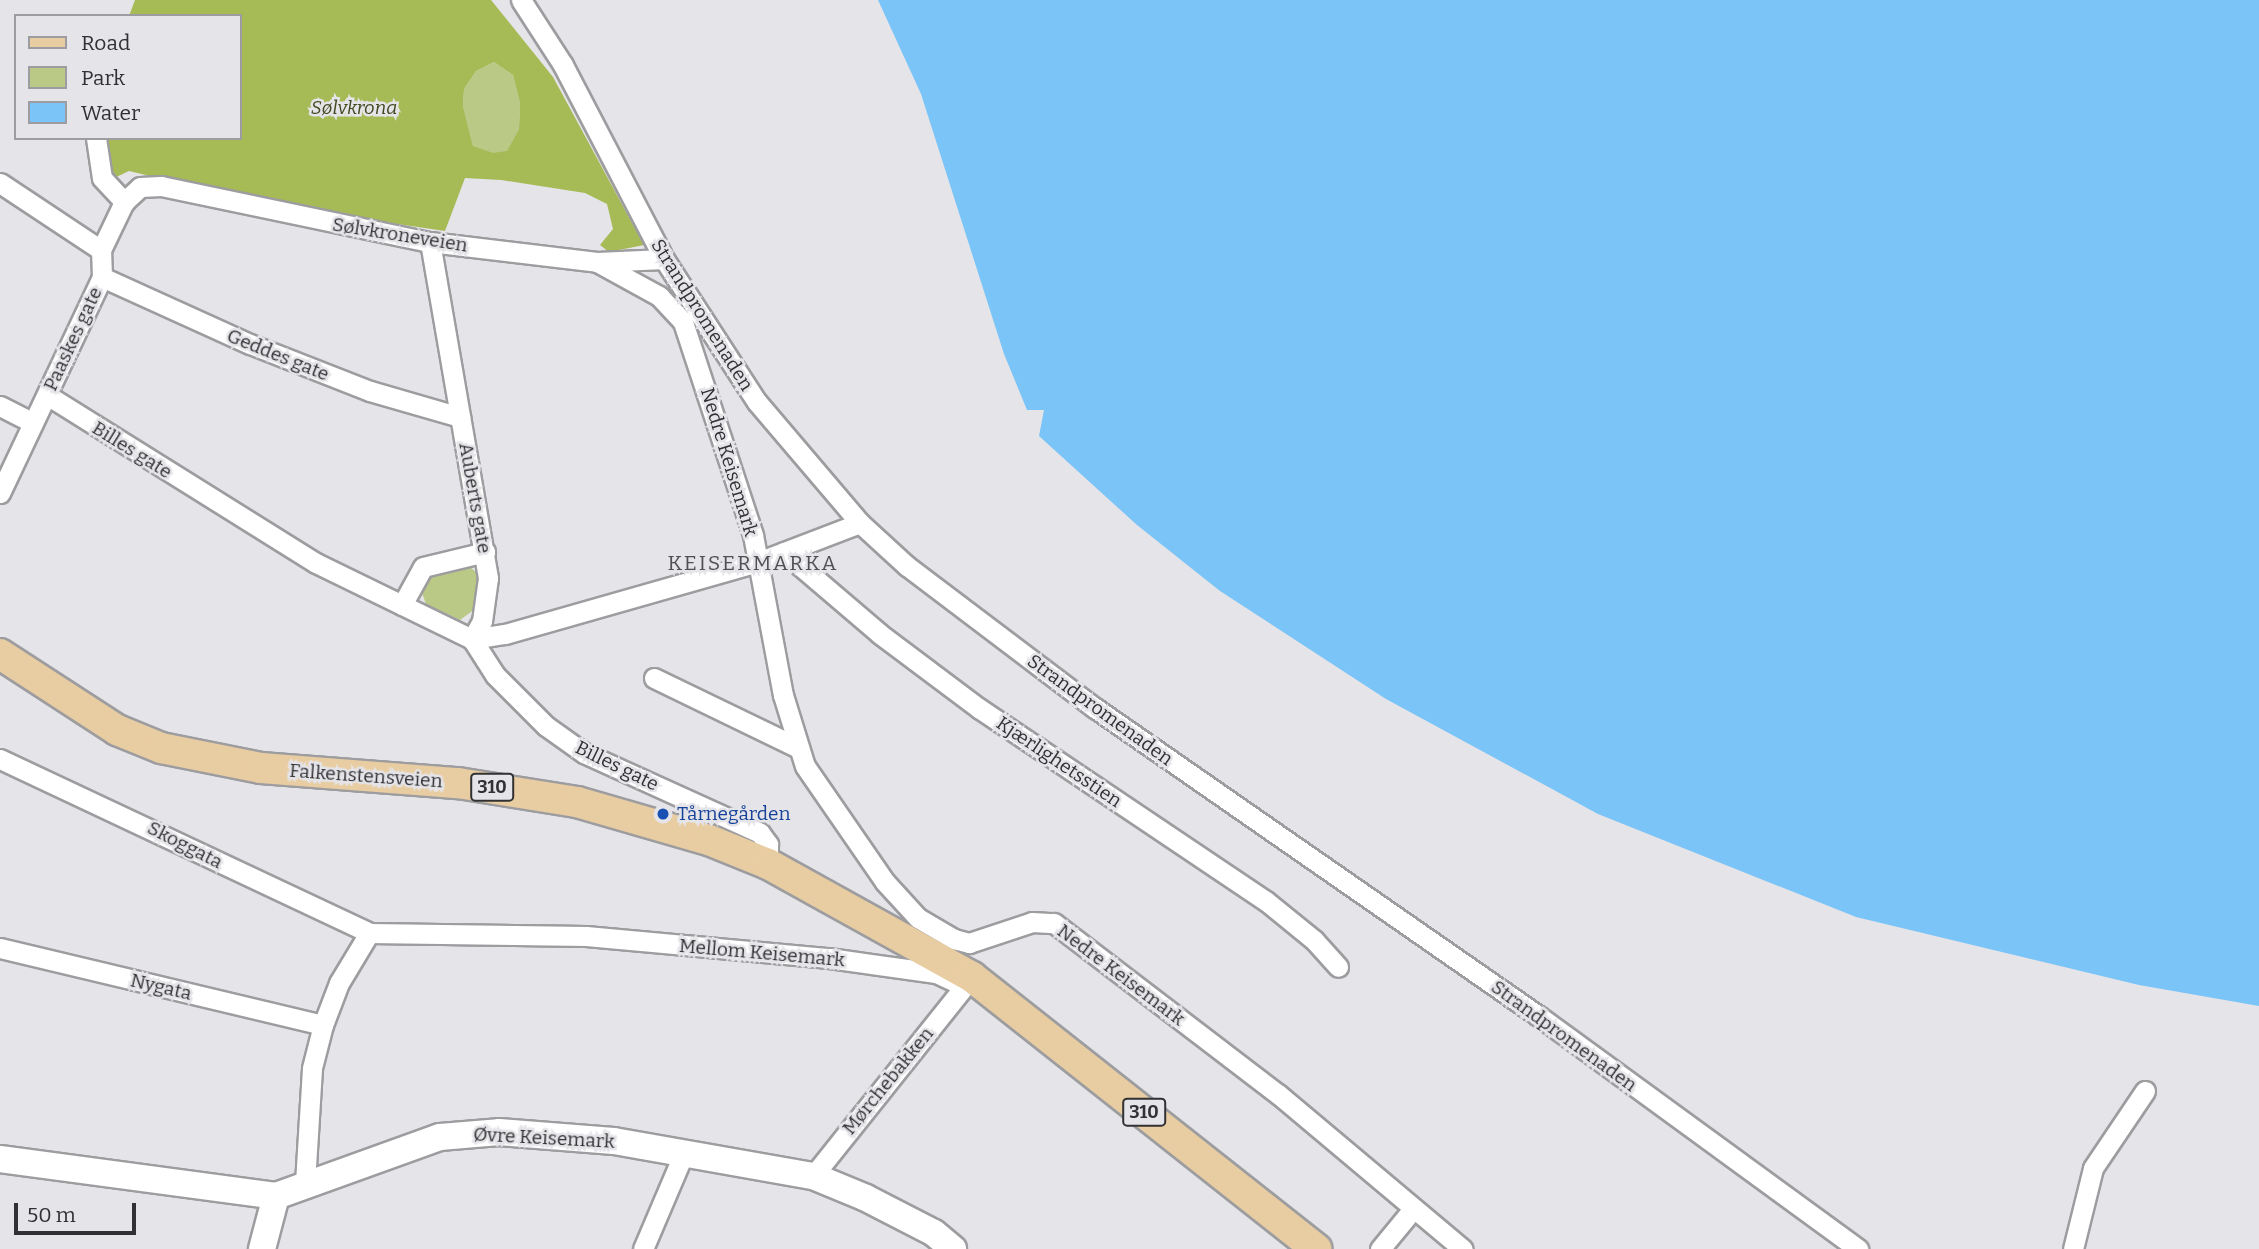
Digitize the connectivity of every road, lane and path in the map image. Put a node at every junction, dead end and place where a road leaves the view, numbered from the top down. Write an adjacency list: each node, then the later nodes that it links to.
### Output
1 (521, 0): 8 (street, Strandpromenaden)
2 (96, 140): 5 (street)
3 (0, 183): 7 (street)
4 (140, 187): 5 (street, Paaskes gate); 6 (street, Sølvkroneveien)
5 (124, 202): 7 (street, Paaskes gate)
6 (430, 242): 9 (street, Sølvkroneveien); 13 (street, Auberts gate)
7 (101, 250): 10 (street, Paaskes gate)
8 (664, 259): 9 (street, Sølvkroneveien); 16 (street, Strandpromenaden)
9 (597, 262): 19 (street, Nedre Keisemark)
10 (102, 277): 11 (street, Paaskes gate); 13 (street, Geddes gate)
11 (47, 395): 14 (street, Paaskes gate); 20 (street, Billes gate)
12 (0, 405): 14 (street)
13 (460, 417): 17 (street, Auberts gate)
14 (33, 423): 15 (street, Paaskes gate)
15 (0, 494)
16 (860, 523): 18 (street); 45 (street, Strandpromenaden)
17 (485, 552): 20 (street); 21 (street, Auberts gate)
18 (784, 552): 19 (street); 29 (street, Kjærlighetsstien)
19 (758, 562): 21 (street); 24 (street, Nedre Keisemark)
20 (402, 605): 21 (street, Billes gate)
21 (472, 639): 26 (street, Billes gate)
22 (0, 654): 26 (main road, Falkenstensveien / 310)
23 (654, 678): 24 (street)
24 (799, 748): 38 (street, Nedre Keisemark)
25 (1, 765): 27 (street, Skoggata)
26 (768, 864): 30 (main road, Falkenstensveien / 310)
27 (369, 933): 30 (street, Mellom Keisemark); 31 (street)
28 (0, 948): 31 (street, Nygata)
29 (1338, 967)
30 (968, 982): 35 (street, Mørchebakken); 42 (main road, Mellom Keisemark / 310)
31 (323, 1025): 36 (street)
32 (2145, 1091): 46 (street)
33 (684, 1153): 35 (street, Øvre Keisemark); 36 (street, Øvre Keisemark); 40 (street)
34 (0, 1159): 37 (street)
35 (813, 1176): 41 (street, Øvre Keisemark)
36 (305, 1183): 37 (street, Øvre Keisemark)
37 (276, 1196): 39 (street)
38 (1413, 1209): 43 (street); 44 (street, Nedre Keisemark)
39 (262, 1249)
40 (643, 1249)
41 (953, 1249)
42 (1316, 1249)
43 (1380, 1249)
44 (1463, 1249)
45 (1858, 1249)
46 (2073, 1249)

